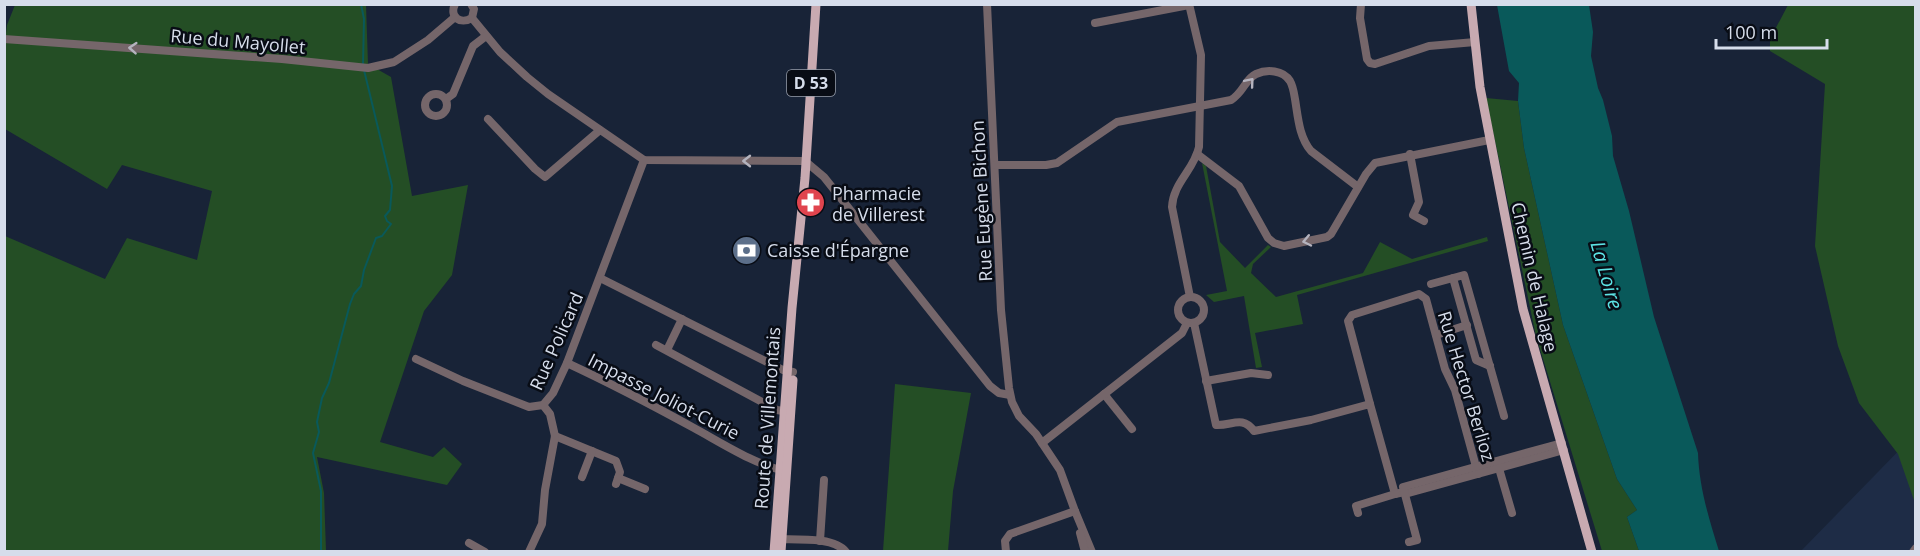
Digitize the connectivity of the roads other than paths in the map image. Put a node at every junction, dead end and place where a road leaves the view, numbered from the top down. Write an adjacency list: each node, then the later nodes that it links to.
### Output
1 (455, 4): 8 (street)
2 (816, 4): 22 (main road, D 53)
3 (987, 4): 23 (street, Rue Eugène Bichon)
4 (1361, 4): 13 (street)
5 (1471, 4): 13 (main road, Chemin de Halage)
6 (473, 5): 9 (street)
7 (1189, 5): 10 (street); 15 (street)
8 (455, 17): 9 (street); 12 (street, Rue du Mayollet, one-way to 12)
9 (471, 18): 11 (street)
10 (1095, 22)
11 (486, 36): 14 (street); 17 (street)
12 (4, 39)
13 (1475, 42): 18 (main road, Chemin de Halage)
14 (446, 99)
15 (1200, 105): 19 (street); 23 (street); 24 (street, one-way to 24)
16 (488, 119): 17 (street)
17 (600, 130): 21 (street)
18 (1489, 140): 20 (street); 51 (main road, Chemin de Halage)
19 (1197, 154): 24 (street, one-way to 19); 29 (street)
20 (1410, 154): 24 (street); 25 (street)
21 (644, 160): 22 (street, one-way to 21); 26 (street, Rue Policard)
22 (805, 161): 39 (main road, Route de Villemontais / D 53); 43 (street)
23 (995, 165): 43 (street, Rue Eugène Bichon)
24 (1358, 188)
25 (1424, 221)
26 (600, 278): 30 (street); 37 (street, Rue Policard)
27 (1453, 278): 28 (street); 32 (street); 38 (street)
28 (1431, 284)
29 (1190, 297): 31 (street); 31 (street)
30 (682, 319): 35 (street); 39 (street)
31 (1190, 323): 41 (street); 42 (street)
32 (1467, 325): 33 (street); 38 (street)
33 (1436, 335): 44 (street, Rue Hector Berlioz); 54 (street, Rue Hector Berlioz)
34 (657, 345): 35 (street)
35 (667, 350): 46 (street)
36 (416, 359): 45 (street, Rue Policard)
37 (567, 363): 45 (street, Rue Policard); 55 (street, Impasse Joliot-Curie)
38 (1490, 366): 47 (street)
39 (790, 372): 46 (main road, Route de Villemontais / D 53)
40 (1268, 375): 41 (street)
41 (1206, 381): 44 (street)
42 (1104, 394): 48 (street); 50 (street)
43 (1010, 395): 50 (street)
44 (1370, 404): 60 (street)
45 (543, 405): 49 (street)
46 (788, 412): 55 (main road, Route de Villemontais / D 53)
47 (1504, 416)
48 (1132, 429)
49 (555, 436): 52 (street); 69 (street)
50 (1042, 443): 61 (street)
51 (1563, 446): 53 (street); 76 (main road, Chemin de Halage)
52 (592, 451): 56 (street); 58 (street)
53 (1498, 464): 54 (street); 63 (street)
54 (1477, 470): 59 (street)
55 (783, 471): 64 (main road, Route de Villemontais / D 53)
56 (582, 477)
57 (824, 480): 65 (street)
58 (645, 489)
59 (1404, 491): 60 (street); 66 (street)
60 (1395, 494): 62 (street)
61 (1075, 511): 73 (street); 74 (street); 75 (street)
62 (1358, 513)
63 (1512, 513)
64 (778, 539): 65 (street); 70 (main road, Route de Villemontais / D 53); 71 (main road, Route de Villemontais / D 53)
65 (820, 541): 72 (street)
66 (1409, 542)
67 (469, 543): 68 (street)
68 (485, 552)
69 (529, 552)
70 (774, 552)
71 (781, 552)
72 (846, 552)
73 (1006, 552)
74 (1085, 552)
75 (1092, 552)
76 (1592, 552)

